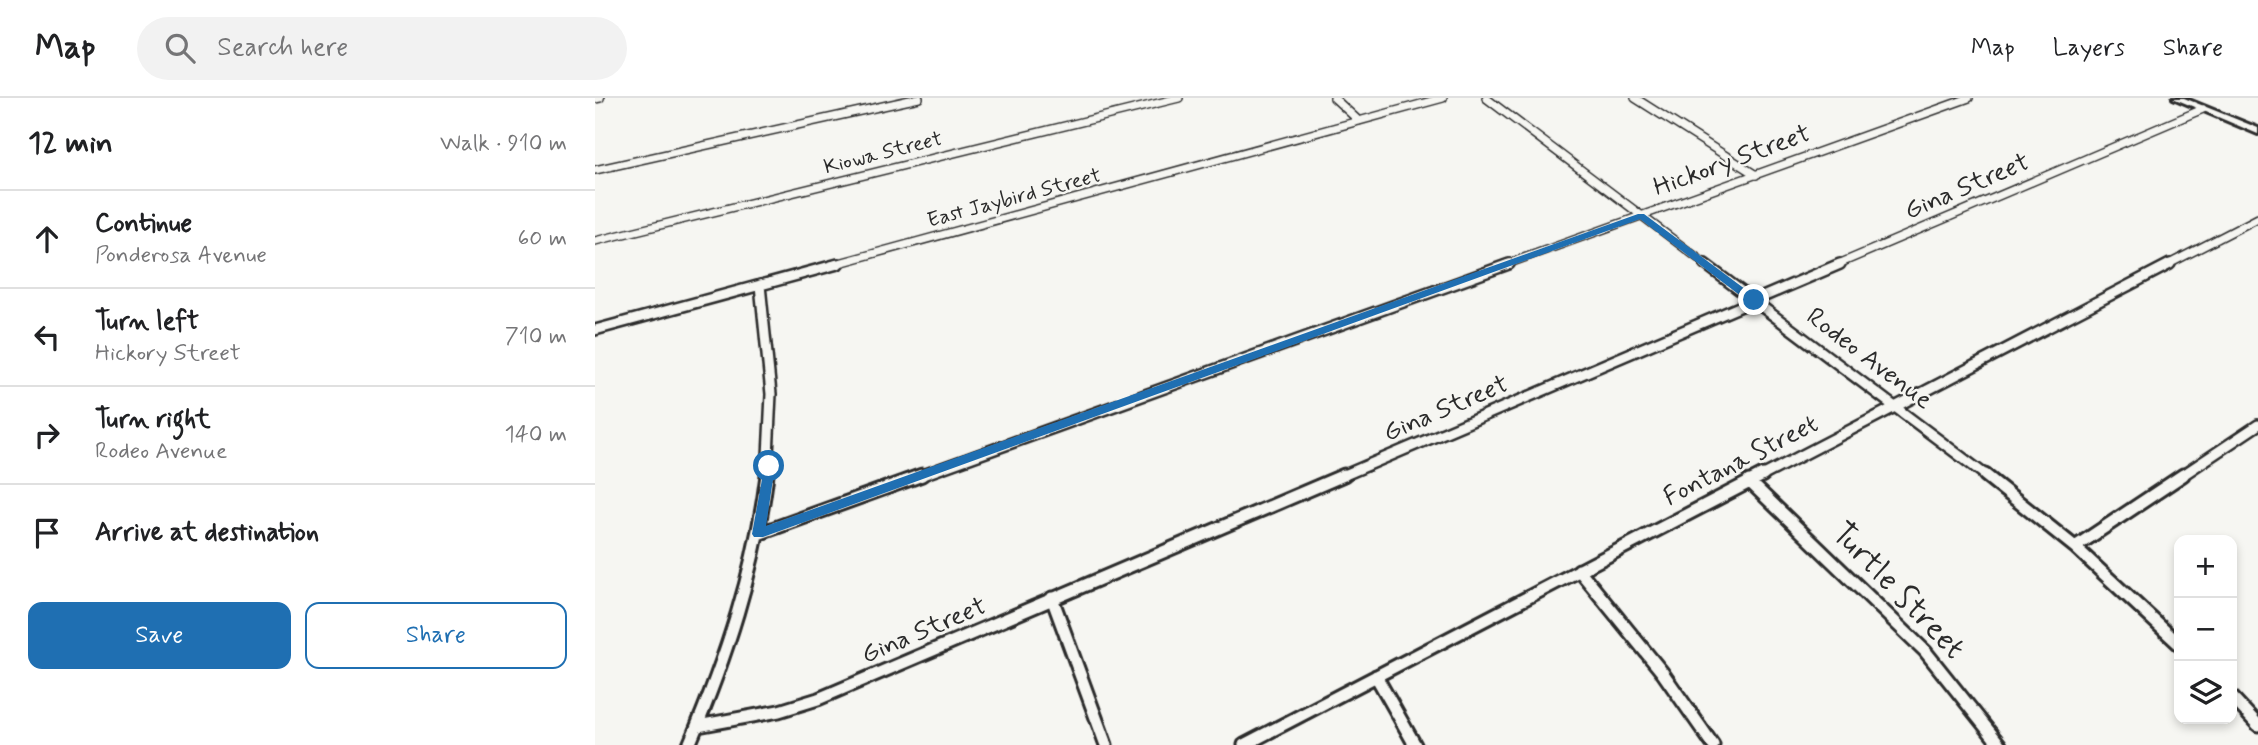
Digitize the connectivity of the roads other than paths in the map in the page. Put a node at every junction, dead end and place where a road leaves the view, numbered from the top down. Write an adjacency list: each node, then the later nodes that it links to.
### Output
1 (919, 98): 12 (street)
2 (1179, 98): 16 (street, Kiowa Street)
3 (1334, 98): 10 (street)
4 (1443, 98): 10 (street, East Jaybird Street)
5 (1486, 98): 14 (street, Rodeo Avenue)
6 (1635, 98): 13 (street)
7 (1969, 98): 13 (street, Hickory Street)
8 (2177, 98): 9 (main road)
9 (2203, 108): 11 (main road); 18 (street, Gina Street)
10 (1359, 121): 17 (street, East Jaybird Street)
11 (2258, 131)
12 (595, 170)
13 (1756, 175): 14 (street, Hickory Street)
14 (1641, 216): 18 (street, Rodeo Avenue); 23 (street, Hickory Street)
15 (2258, 218): 20 (street, Fontana Street)
16 (595, 241)
17 (760, 285): 19 (street, East Jaybird Street); 23 (street)
18 (1754, 300): 20 (street, Rodeo Avenue); 26 (street, Gina Street)
19 (595, 330)
20 (1897, 408): 22 (street, Fontana Street); 24 (street, Rodeo Avenue)
21 (2258, 425): 24 (street)
22 (1749, 481): 25 (street, Fontana Street); 37 (street, Turtle Street)
23 (758, 534): 31 (street)
24 (2075, 547): 27 (street, Rodeo Avenue)
25 (1579, 570): 28 (street, Fontana Street); 36 (street)
26 (1052, 598): 31 (street, Gina Street); 33 (street)
27 (2174, 639)
28 (1376, 676): 34 (street, Fontana Street); 35 (street)
29 (2237, 702): 30 (street)
30 (2258, 725)
31 (698, 726): 32 (street)
32 (689, 745)
33 (1105, 745)
34 (1244, 745)
35 (1415, 745)
36 (1713, 745)
37 (2000, 745)

